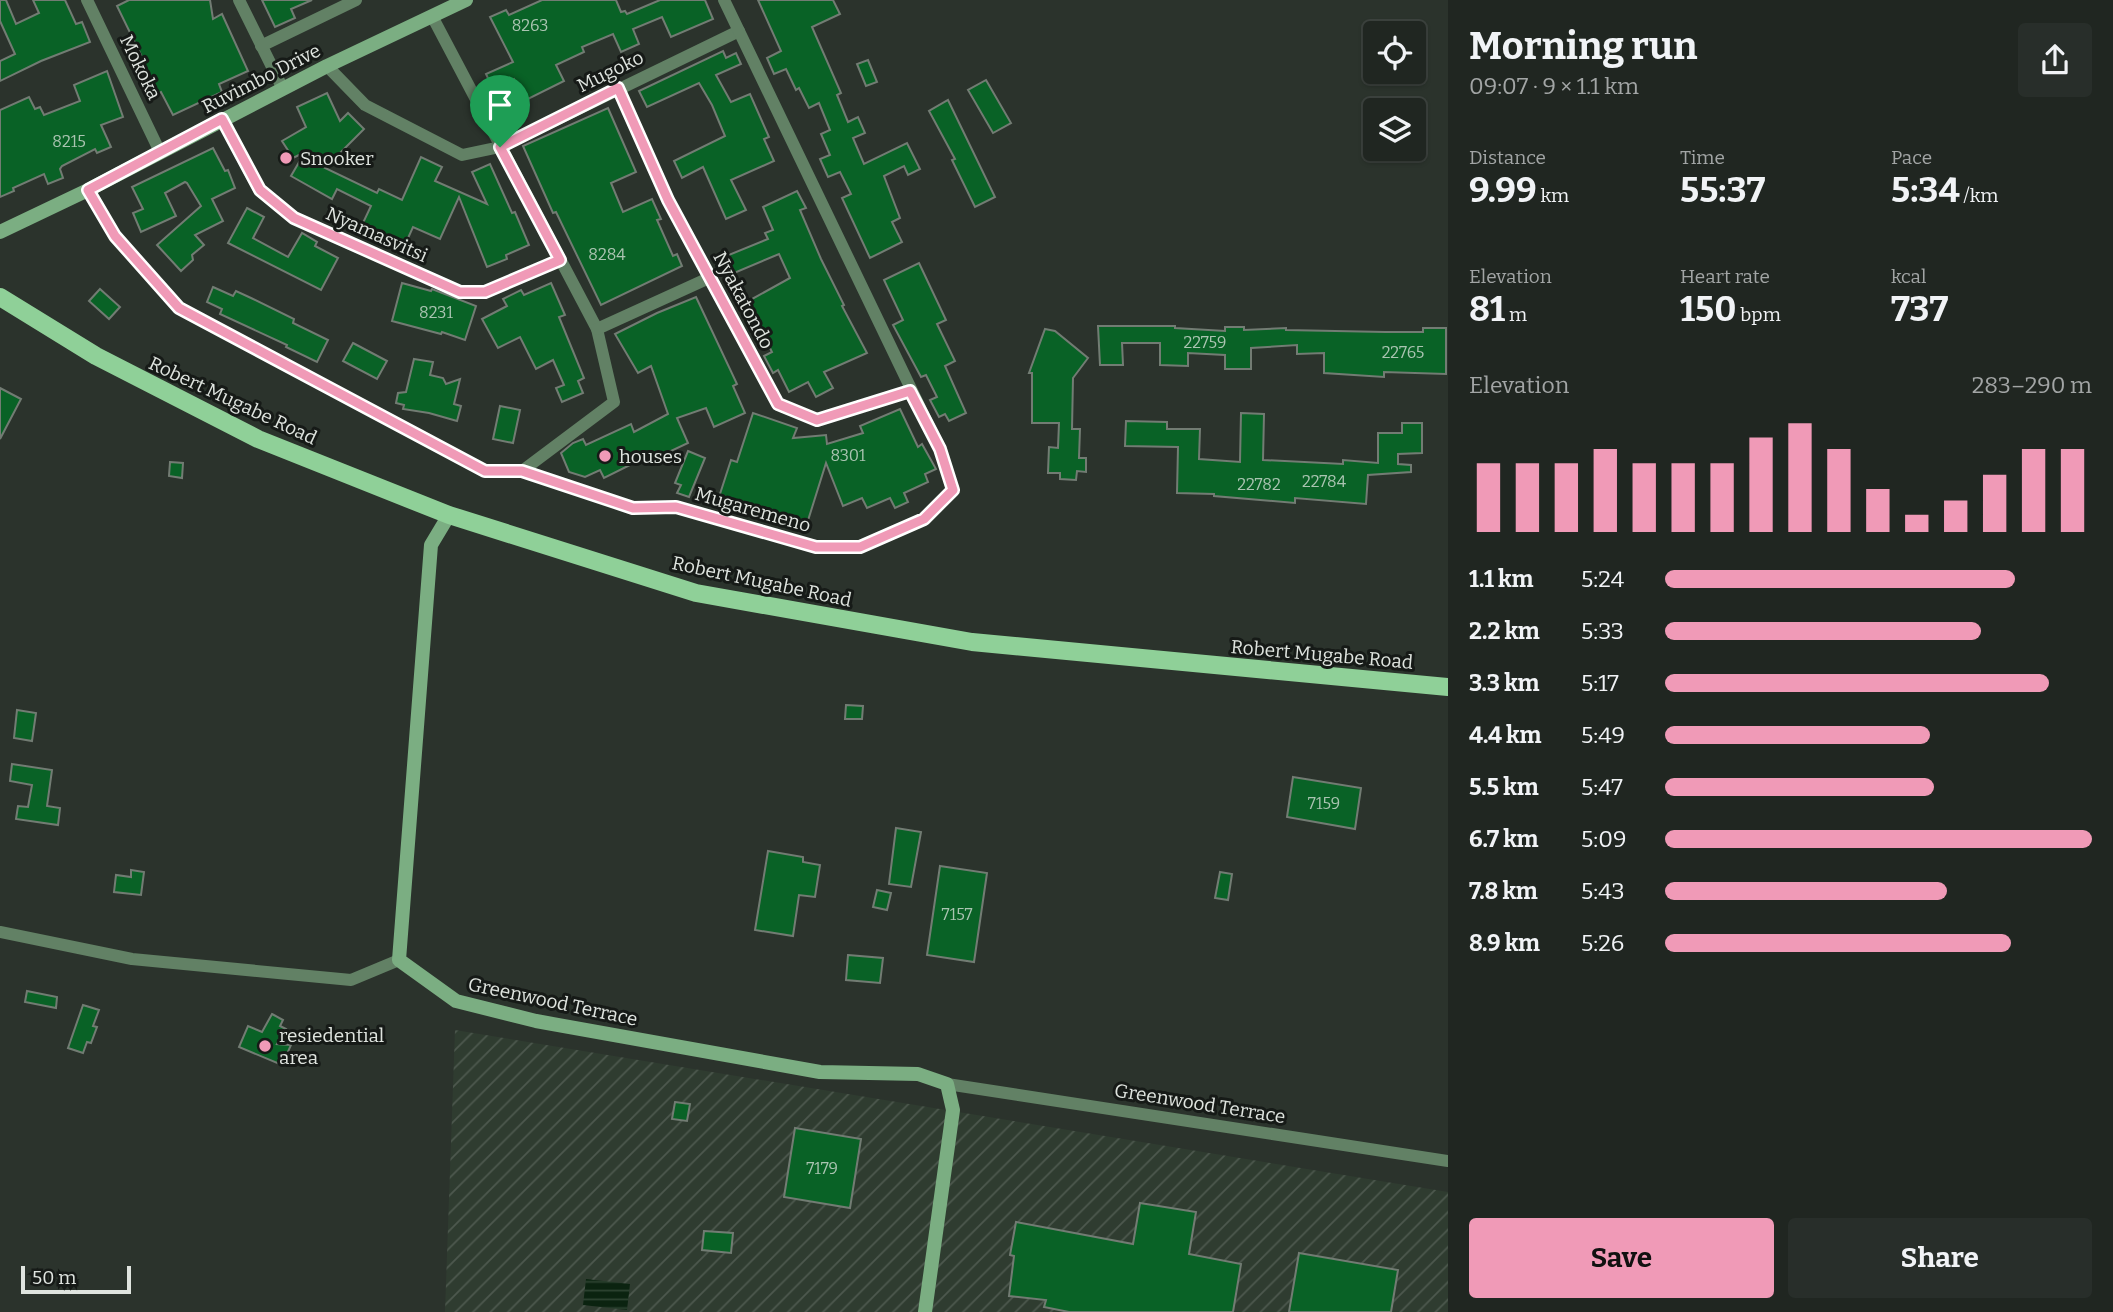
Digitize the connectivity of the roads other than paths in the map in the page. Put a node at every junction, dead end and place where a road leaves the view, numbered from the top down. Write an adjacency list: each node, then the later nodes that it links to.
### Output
1 (87, 0): 14 (street, Mokoka)
2 (239, 0): 8 (street)
3 (356, 0): 8 (street)
4 (466, 0): 6 (street, Ruvimbo Drive)
5 (724, 0): 7 (street, Mugaremeno)
6 (432, 16): 9 (street, Ruvimbo Drive); 13 (street)
7 (738, 31): 10 (street, Mugoko); 21 (street, Mugaremeno)
8 (261, 46): 11 (street)
9 (327, 66): 11 (street, Ruvimbo Drive); 13 (street, Mugoko)
10 (618, 88): 13 (street, Mugoko); 18 (street, Nyakatondo)
11 (283, 89): 12 (street, Ruvimbo Drive)
12 (222, 119): 14 (street, Ruvimbo Drive); 17 (street, Nyamasvitsi)
13 (500, 147): 17 (street)
14 (160, 152): 15 (street, Ruvimbo Drive)
15 (88, 190): 16 (street, Ruvimbo Drive); 22 (street, Mugaremeno)
16 (0, 232)
17 (560, 260): 20 (street)
18 (709, 278): 20 (street); 21 (street, Nyakatondo)
19 (0, 298): 23 (main road, Robert Mugabe Road)
20 (597, 328): 22 (street)
21 (910, 391): 22 (street, Mugaremeno)
22 (522, 471)
23 (449, 515): 24 (main road, Robert Mugabe Road); 26 (street)
24 (1448, 687)
25 (0, 932): 26 (street)
26 (399, 960): 27 (street, Greenwood Terrace)
27 (947, 1084): 28 (street, Greenwood Terrace); 29 (street)
28 (1448, 1161)
29 (925, 1312)

